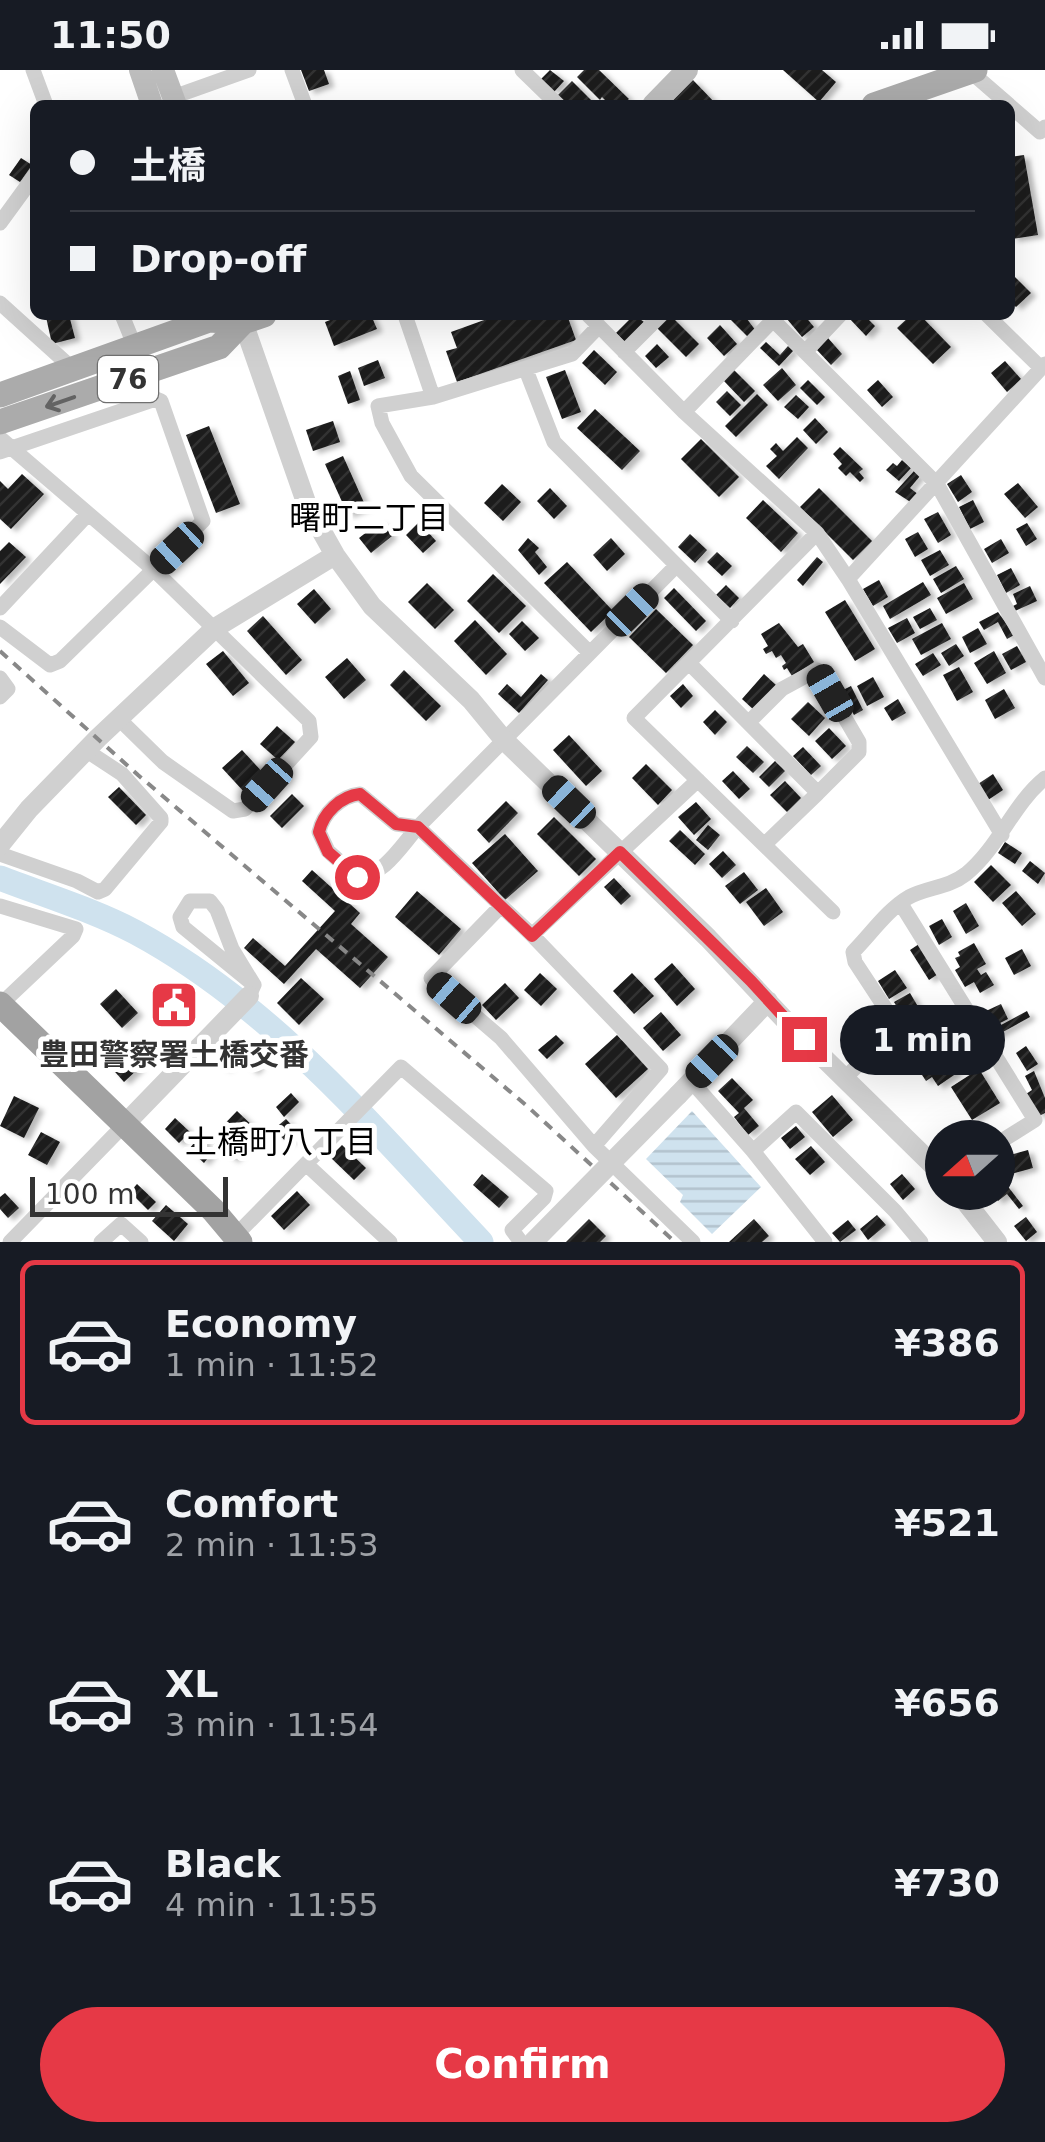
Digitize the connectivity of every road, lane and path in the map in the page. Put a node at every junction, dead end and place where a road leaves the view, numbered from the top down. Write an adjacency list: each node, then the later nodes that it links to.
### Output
1 (33, 70): 9 (street)
2 (140, 70): 10 (main road)
3 (164, 70): 11 (main road)
4 (249, 70): 12 (street)
5 (292, 70): 13 (street)
6 (522, 70): 14 (street)
7 (687, 70): 15 (main road)
8 (963, 72): 16 (main road); 17 (street)
9 (44, 100)
10 (159, 100)
11 (161, 100)
12 (169, 100)
13 (303, 100)
14 (553, 100)
15 (658, 100)
16 (887, 100)
17 (1001, 100)
18 (1015, 111): 19 (street)
19 (1045, 127)
20 (30, 182): 21 (street)
21 (0, 223)
22 (0, 304): 38 (street)
23 (124, 320): 34 (street)
24 (209, 320): 34 (main road, 76)
25 (243, 320): 42 (main road, 76, one-way to 42)
26 (247, 320): 46 (street)
27 (407, 320): 40 (street)
28 (656, 320): 35 (street)
29 (768, 320): 41 (street)
30 (774, 320): 36 (street)
31 (835, 320): 36 (street)
32 (993, 320): 37 (street)
33 (594, 321): 35 (street); 39 (street)
34 (134, 347): 38 (main road, 76)
35 (624, 352): 41 (street)
36 (805, 352): 43 (street)
37 (1043, 366): 43 (street)
38 (73, 369): 42 (main road, 76)
39 (526, 370): 40 (street); 47 (street)
40 (433, 396): 54 (street)
41 (684, 412): 45 (street)
42 (2, 429): 44 (street); 48 (street)
43 (936, 484): 49 (street); 57 (street)
44 (88, 514): 48 (street); 50 (street)
45 (817, 533): 49 (street); 51 (street)
46 (335, 555): 53 (street); 61 (street)
47 (675, 567): 51 (street); 54 (street)
48 (154, 570): 52 (street); 53 (street)
49 (848, 579): 68 (street)
50 (0, 608)
51 (732, 621): 55 (street)
52 (0, 627)
53 (215, 628): 59 (street); 59 (street)
54 (590, 653): 61 (street)
55 (690, 663): 60 (street); 64 (street)
56 (0, 678): 58 (street)
57 (1045, 678)
58 (0, 697)
59 (118, 719): 62 (street)
60 (748, 722): 65 (street); 65 (street)
61 (504, 740): 67 (street); 71 (street)
62 (87, 751): 70 (street); 73 (street)
63 (1045, 778): 68 (street)
64 (698, 780): 69 (street); 71 (street)
65 (818, 792): 69 (street)
66 (396, 824): 67 (street); 72 (street); 72 (street)
67 (418, 827): 72 (street); 76 (street)
68 (1002, 835): 74 (street)
69 (765, 844): 77 (street)
70 (0, 845)
71 (620, 852): 78 (street); 80 (street)
72 (395, 853)
73 (0, 854)
74 (901, 904): 82 (street); 84 (street)
75 (0, 906): 81 (street)
76 (501, 906): 78 (street); 88 (street)
77 (833, 912)
78 (532, 936): 88 (street)
79 (252, 991): 79 (street); 85 (street)
80 (768, 1001): 82 (street); 83 (street)
81 (0, 1004): 85 (highway)
82 (845, 1078): 90 (street)
83 (685, 1089): 89 (street); 100 (street, bridge)
84 (1034, 1120): 86 (street); 87 (street)
85 (125, 1124): 95 (highway); 96 (street)
86 (1015, 1132)
87 (1045, 1136)
88 (594, 1146): 101 (street)
89 (753, 1151): 102 (street); 103 (street)
90 (925, 1157)
91 (306, 1164): 94 (street); 95 (street); 99 (street)
92 (972, 1210): 104 (street)
93 (0, 1231): 96 (street)
94 (510, 1237)
95 (238, 1239)
96 (11, 1242)
97 (101, 1242): 98 (street)
98 (141, 1242)
99 (390, 1242)
100 (533, 1242)
101 (693, 1242)
102 (825, 1242)
103 (922, 1242)
104 (997, 1242)

